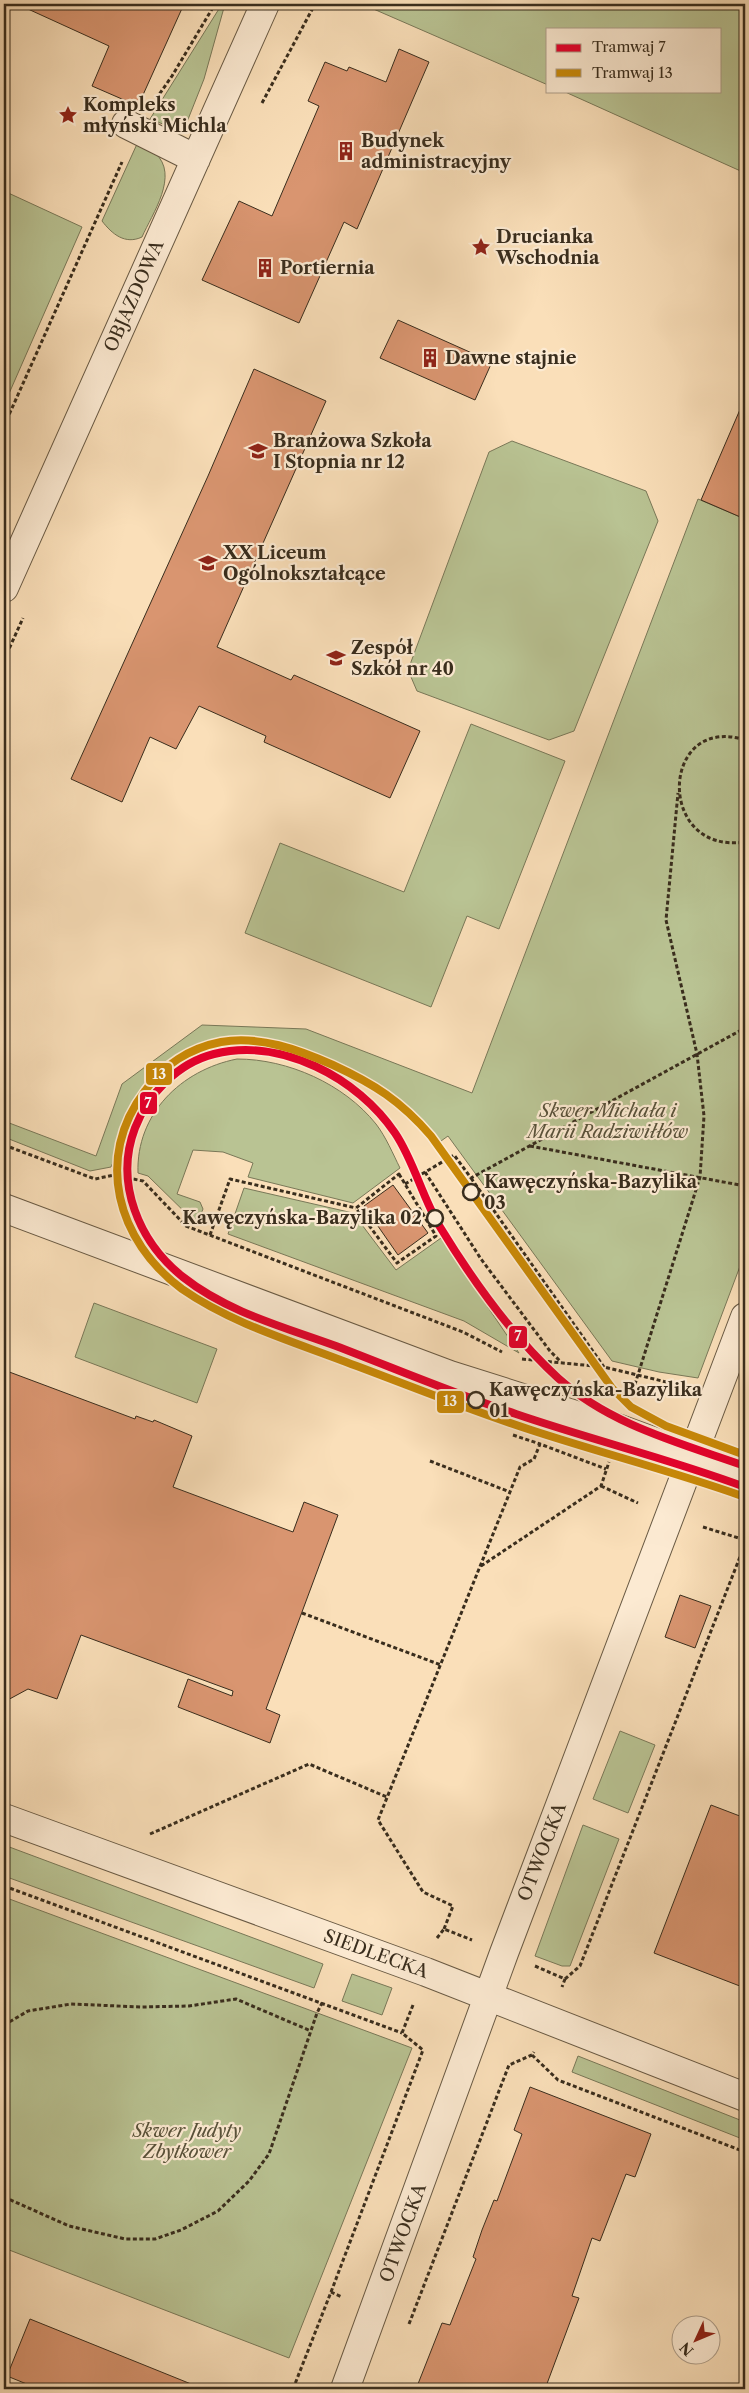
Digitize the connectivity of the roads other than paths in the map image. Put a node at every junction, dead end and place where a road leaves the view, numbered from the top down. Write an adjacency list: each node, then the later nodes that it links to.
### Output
1 (265, 4): 3 (street, OBJAZDOWA)
2 (132, 126): 3 (street)
3 (196, 159): 4 (street, OBJAZDOWA)
4 (4, 588)
5 (4, 1208): 7 (street)
6 (745, 1317): 7 (street, OTWOCKA)
7 (694, 1455): 8 (street); 10 (street, OTWOCKA)
8 (745, 1474)
9 (4, 1818): 10 (street, SIEDLECKA)
10 (489, 1998): 11 (street, SIEDLECKA); 12 (street, OTWOCKA)
11 (745, 2098)
12 (344, 2389)

